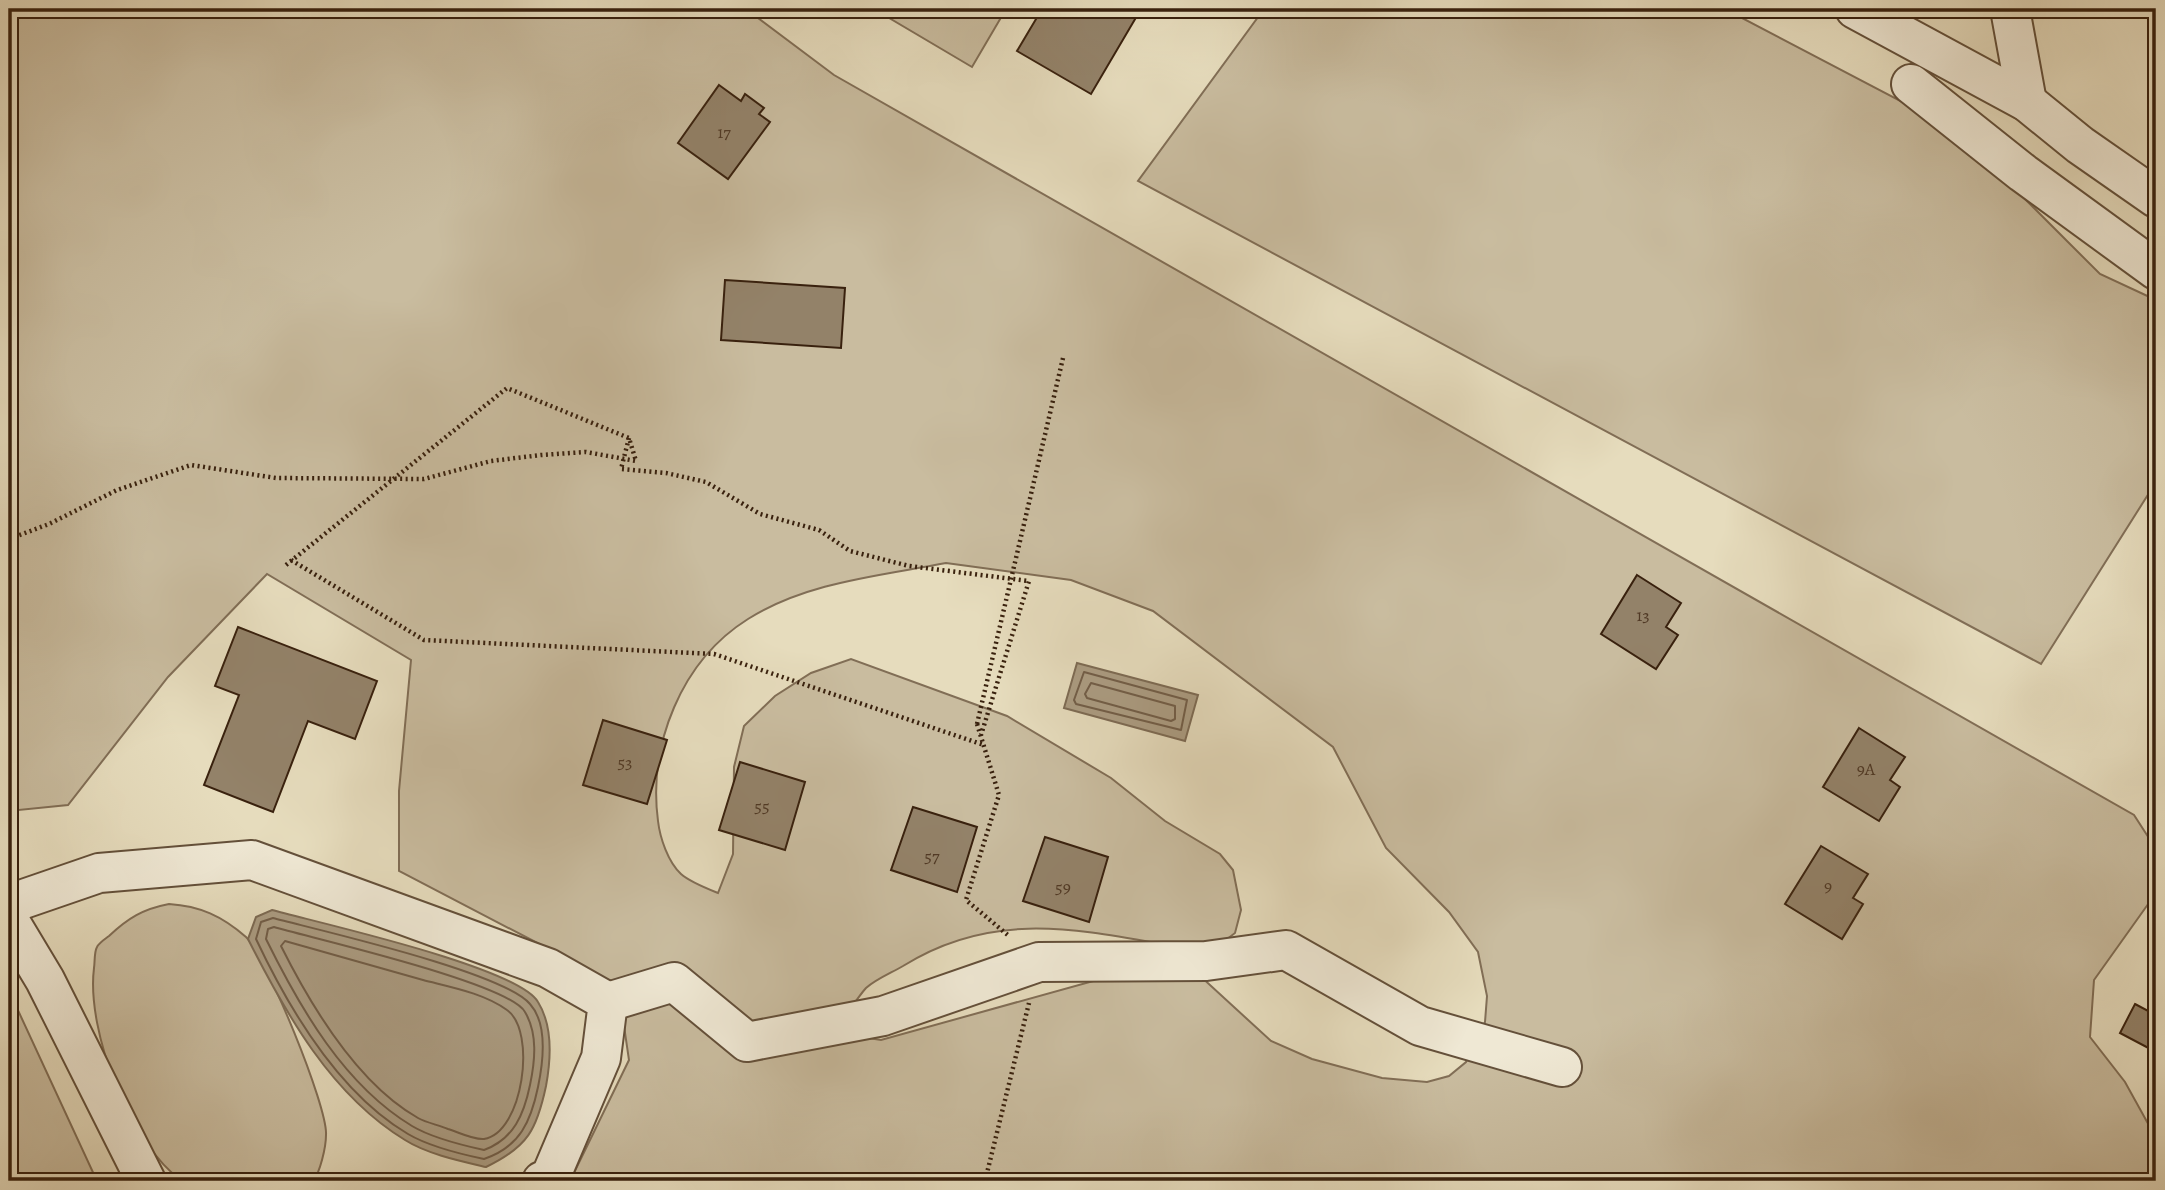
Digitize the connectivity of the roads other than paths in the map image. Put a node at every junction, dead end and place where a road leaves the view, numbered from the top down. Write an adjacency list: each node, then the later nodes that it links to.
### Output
1 (1855, 9): 4 (street)
2 (2010, 9): 4 (street)
3 (1911, 84): 6 (street)
4 (2027, 102): 5 (street)
5 (2156, 198)
6 (2156, 270)
7 (9, 904): 9 (street)
8 (9, 920): 11 (street)
9 (608, 1002): 10 (street); 12 (street)
10 (1562, 1067)
11 (146, 1181)
12 (542, 1181)

